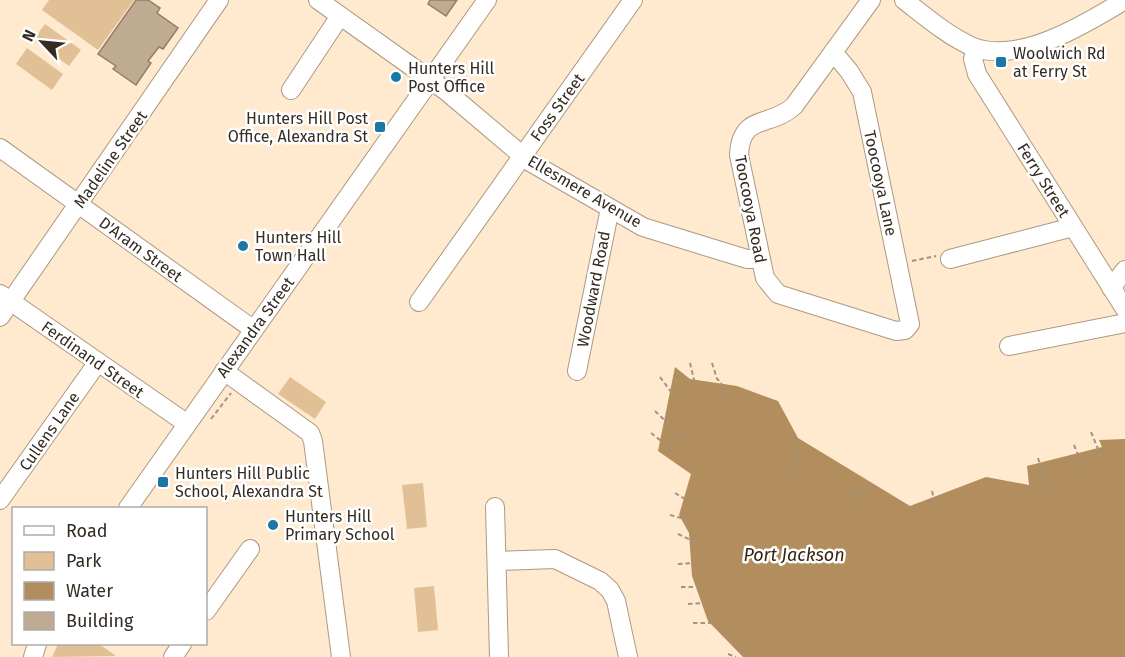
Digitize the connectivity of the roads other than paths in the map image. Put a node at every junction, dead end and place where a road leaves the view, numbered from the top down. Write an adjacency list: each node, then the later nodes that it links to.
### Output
1 (219, 0): 15 (street, Madeline Street)
2 (318, 0): 8 (street, Ellesmere Avenue)
3 (487, 0): 11 (street, Alexandra Street)
4 (633, 0): 14 (street, Foss Street)
5 (871, 0): 10 (street, Toocooya Road)
6 (904, 0): 9 (street)
7 (1125, 0): 9 (street)
8 (340, 16): 11 (street, Ellesmere Avenue); 12 (street)
9 (976, 48): 17 (street, Ferry Street)
10 (833, 52): 18 (street, Toocooya Road); 27 (street, Toocooya Lane)
11 (431, 81): 14 (street, Ellesmere Avenue); 28 (street, Alexandra Street)
12 (291, 90)
13 (0, 147): 15 (street, D'Aram Street)
14 (522, 155): 16 (street, Ellesmere Avenue); 23 (street, Foss Street)
15 (78, 204): 22 (street, Madeline Street); 28 (street, D'Aram Street)
16 (610, 208): 18 (street, Ellesmere Avenue); 32 (street, Woodward Road)
17 (1073, 227): 19 (street); 21 (street, Ferry Street)
18 (760, 259): 27 (street, Toocooya Road)
19 (950, 259)
20 (1125, 270): 21 (street)
21 (1112, 288): 24 (street, Ferry Street)
22 (5, 298): 25 (street, Madeline Street); 30 (street, Ferdinand Street)
23 (418, 302)
24 (1125, 309)
25 (0, 317)
26 (1125, 322): 29 (street)
27 (910, 324)
28 (254, 330): 31 (street, Alexandra Street)
29 (1009, 346)
30 (98, 362): 33 (street, Ferdinand Street); 34 (street, Cullens Lane)
31 (224, 371): 33 (street, Alexandra Street); 40 (street)
32 (577, 371)
33 (186, 423): 35 (street, Alexandra Street)
34 (0, 500)
35 (129, 507)
36 (495, 507): 38 (street)
37 (250, 549): 39 (street)
38 (496, 561): 41 (street); 42 (street)
39 (207, 610)
40 (341, 657)
41 (499, 657)
42 (628, 657)

